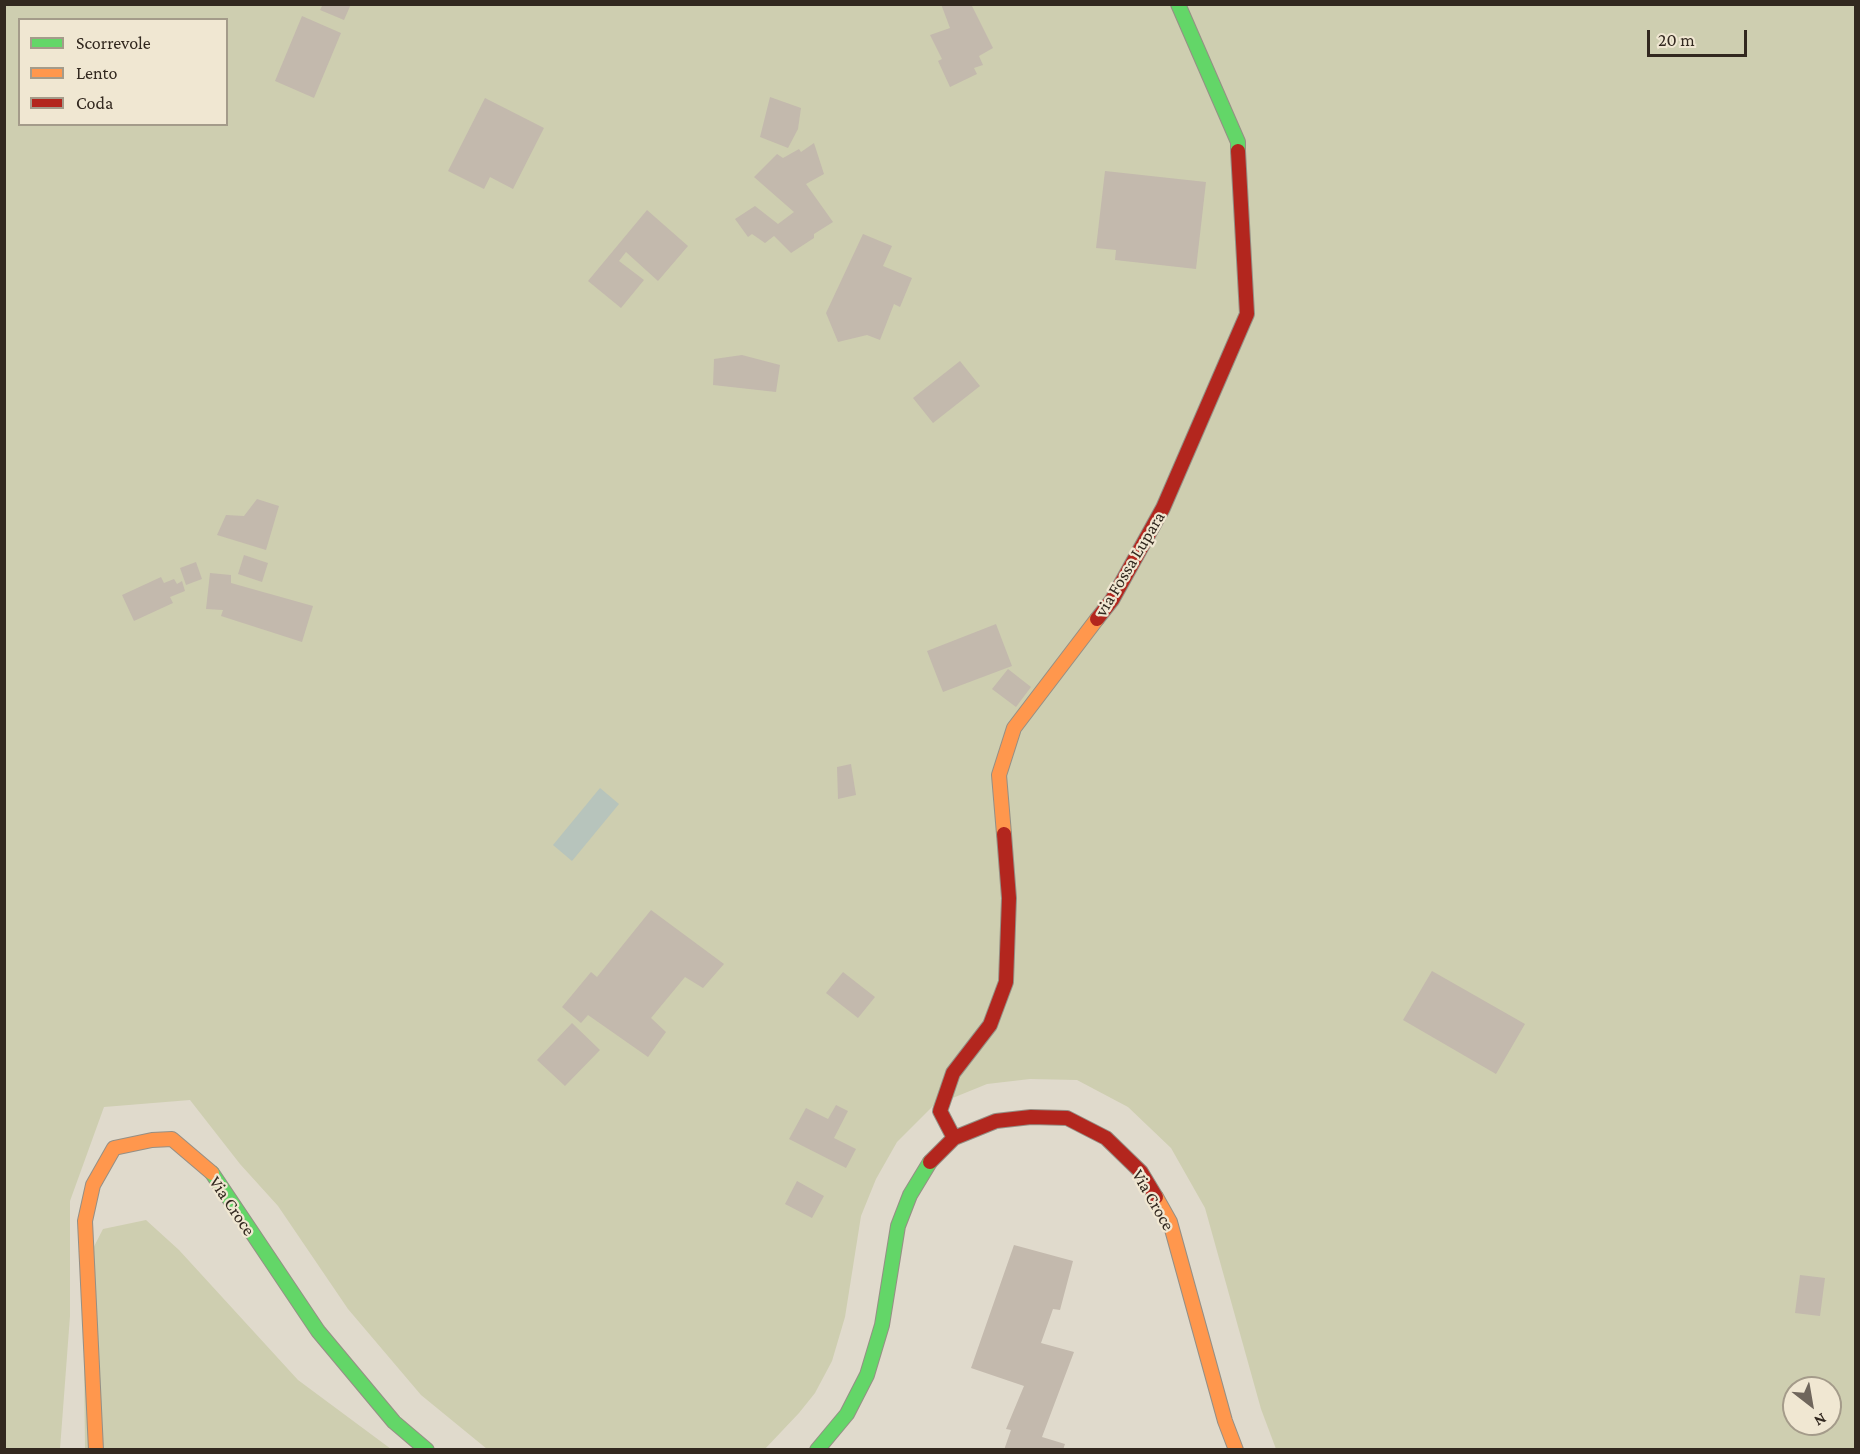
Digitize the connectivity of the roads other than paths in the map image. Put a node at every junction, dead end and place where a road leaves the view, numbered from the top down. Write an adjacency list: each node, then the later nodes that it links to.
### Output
1 (1178, 4): 2 (street, via Fossa Lupara)
2 (954, 1138): 5 (street, Via Croce); 6 (street, Via Croce)
3 (96, 1449): 4 (street, Via Croce)
4 (427, 1449)
5 (817, 1449)
6 (1236, 1449)

